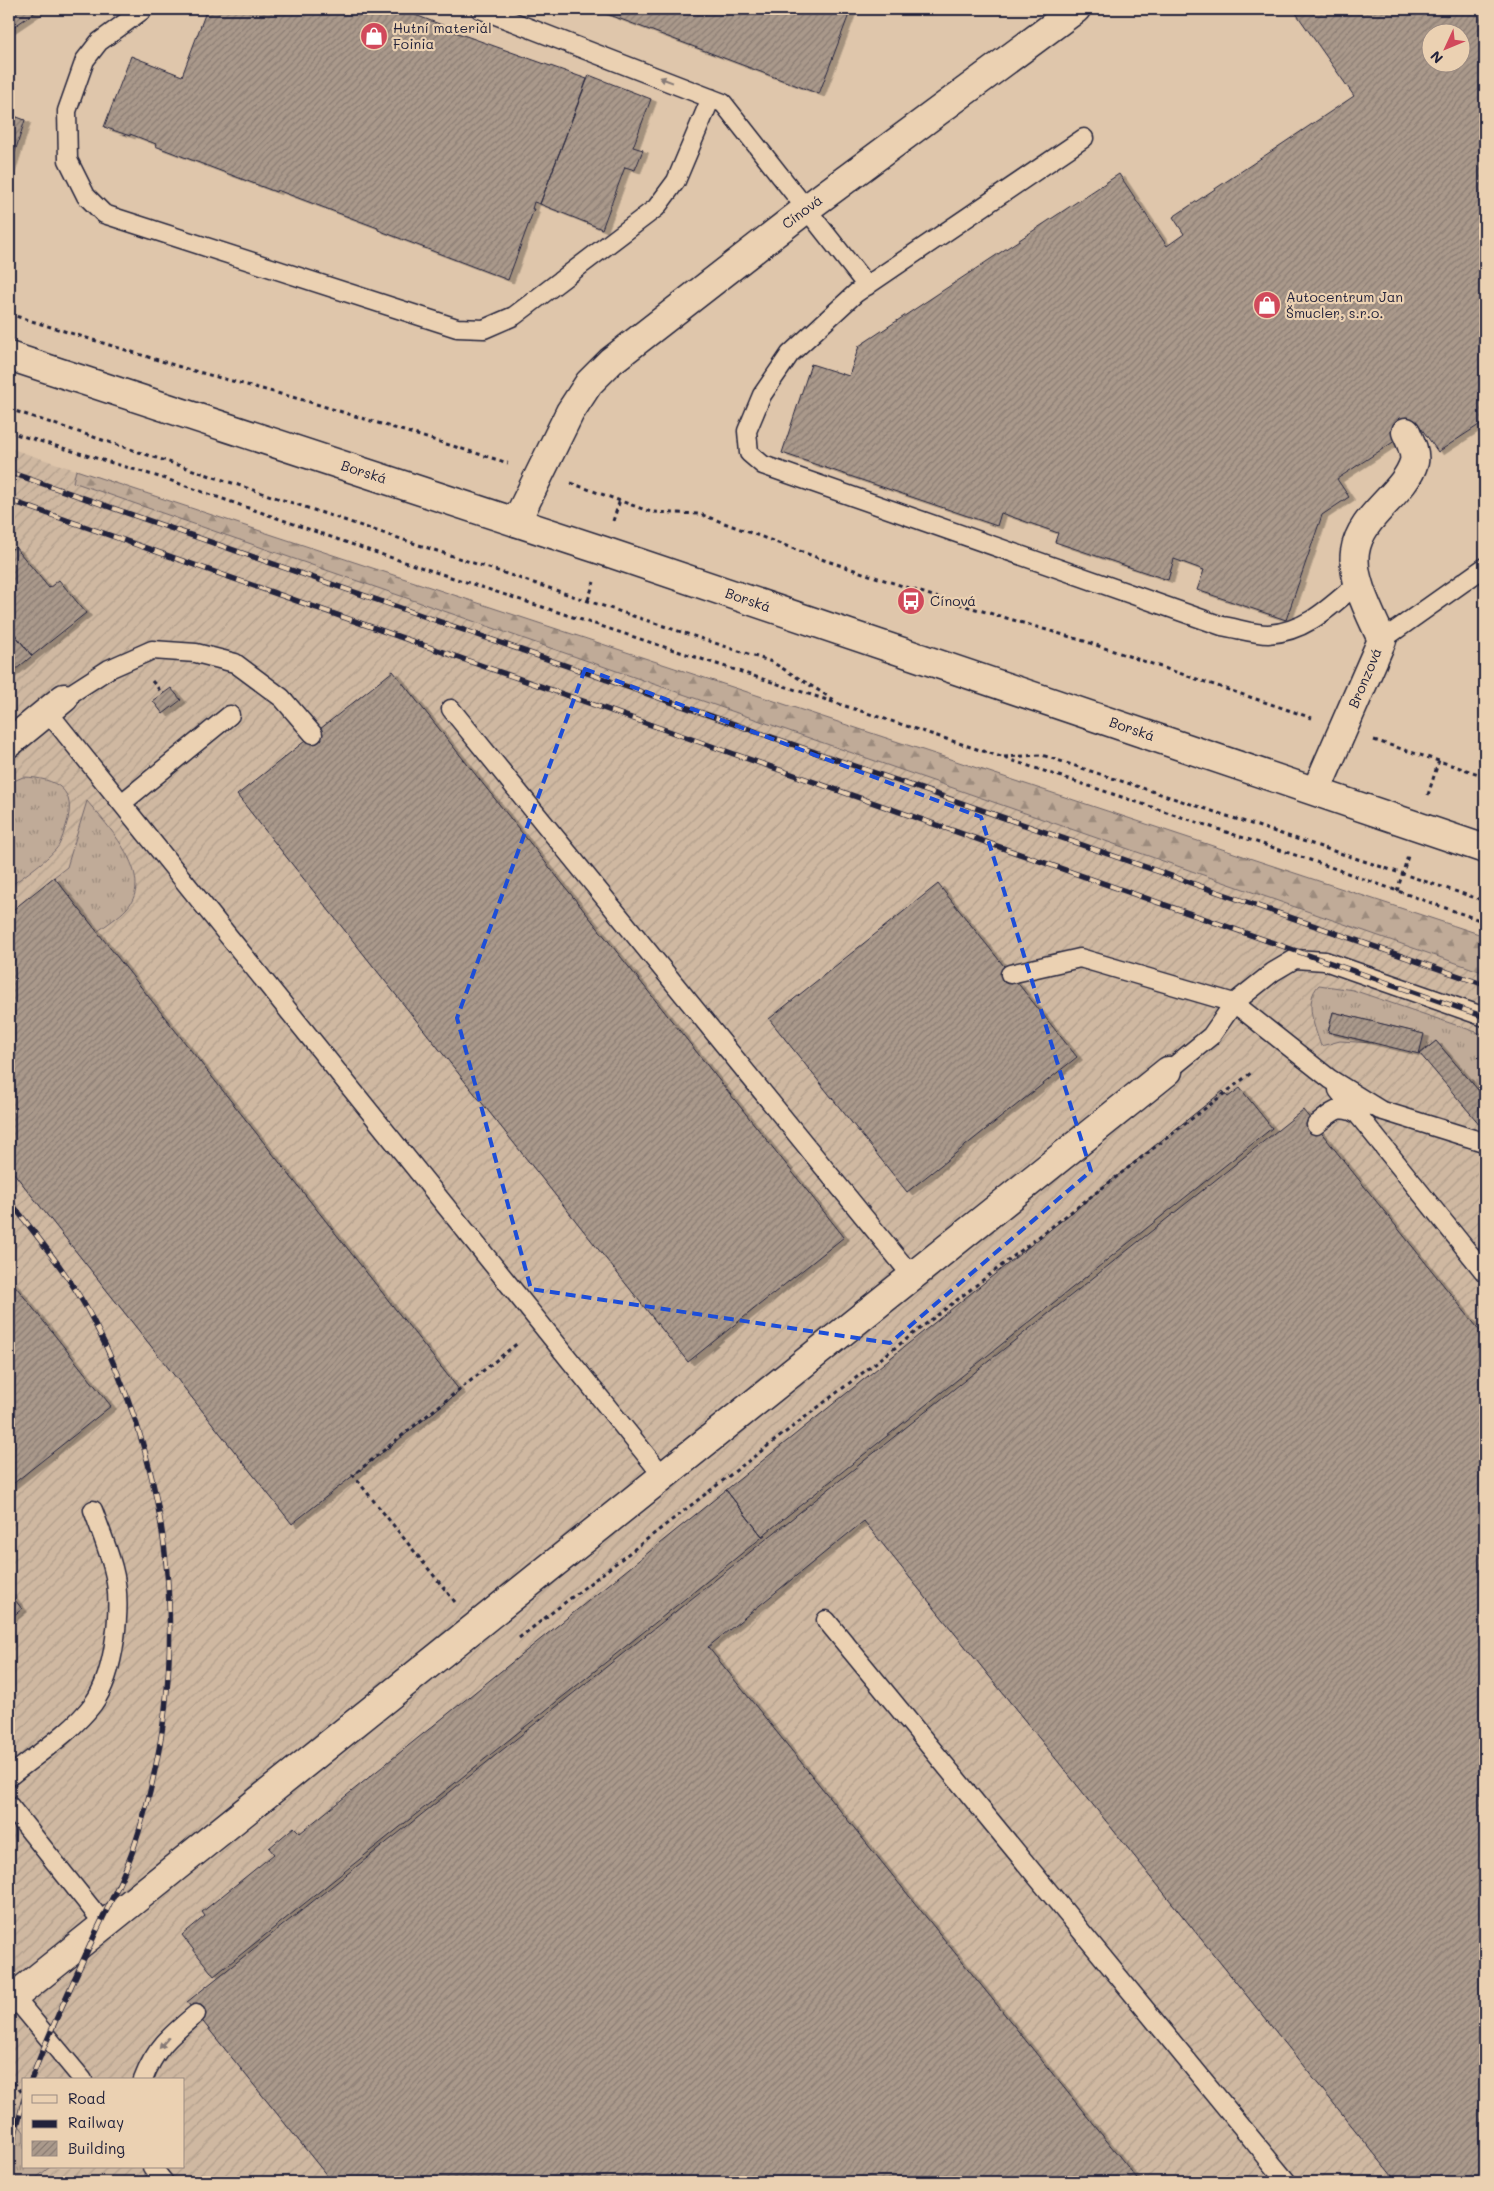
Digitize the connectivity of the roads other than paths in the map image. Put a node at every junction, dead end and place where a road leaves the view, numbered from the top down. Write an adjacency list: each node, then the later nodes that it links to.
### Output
1 (144, 9): 4 (lane)
2 (480, 9): 4 (lane, one-way to 2)
3 (1076, 9): 6 (street, Cínová)
4 (711, 98): 6 (lane)
5 (1084, 138): 7 (lane)
6 (806, 209): 7 (lane); 10 (street, Cínová)
7 (867, 286): 12 (lane)
8 (9, 356): 10 (street, Borská)
9 (1406, 432): 12 (street, Bronzová)
10 (516, 522): 19 (street, Borská)
11 (1485, 567): 13 (lane)
12 (1358, 583): 13 (street, Bronzová)
13 (1382, 640): 19 (street, Bronzová)
14 (56, 705): 17 (lane); 18 (street); 20 (lane)
15 (450, 709): 31 (lane)
16 (230, 715): 20 (lane)
17 (313, 734)
18 (9, 743)
19 (1316, 792): 21 (street, Borská)
20 (122, 803): 32 (lane)
21 (1485, 849)
22 (1010, 974): 23 (lane)
23 (1234, 1003): 24 (lane); 25 (lane); 26 (lane)
24 (1485, 1017)
25 (1168, 1071): 31 (street)
26 (1330, 1079): 27 (lane); 29 (lane)
27 (1360, 1116): 28 (lane); 30 (lane)
28 (1316, 1125)
29 (1480, 1141)
30 (1485, 1273)
31 (912, 1276): 32 (street)
32 (663, 1476): 37 (street)
33 (93, 1510): 35 (lane)
34 (826, 1620): 42 (lane)
35 (9, 1776)
36 (9, 1804): 37 (lane)
37 (104, 1924): 38 (street)
38 (11, 1999): 40 (lane)
39 (196, 2014): 41 (lane, one-way to 41)
40 (81, 2078)
41 (144, 2078)
42 (1287, 2182)

